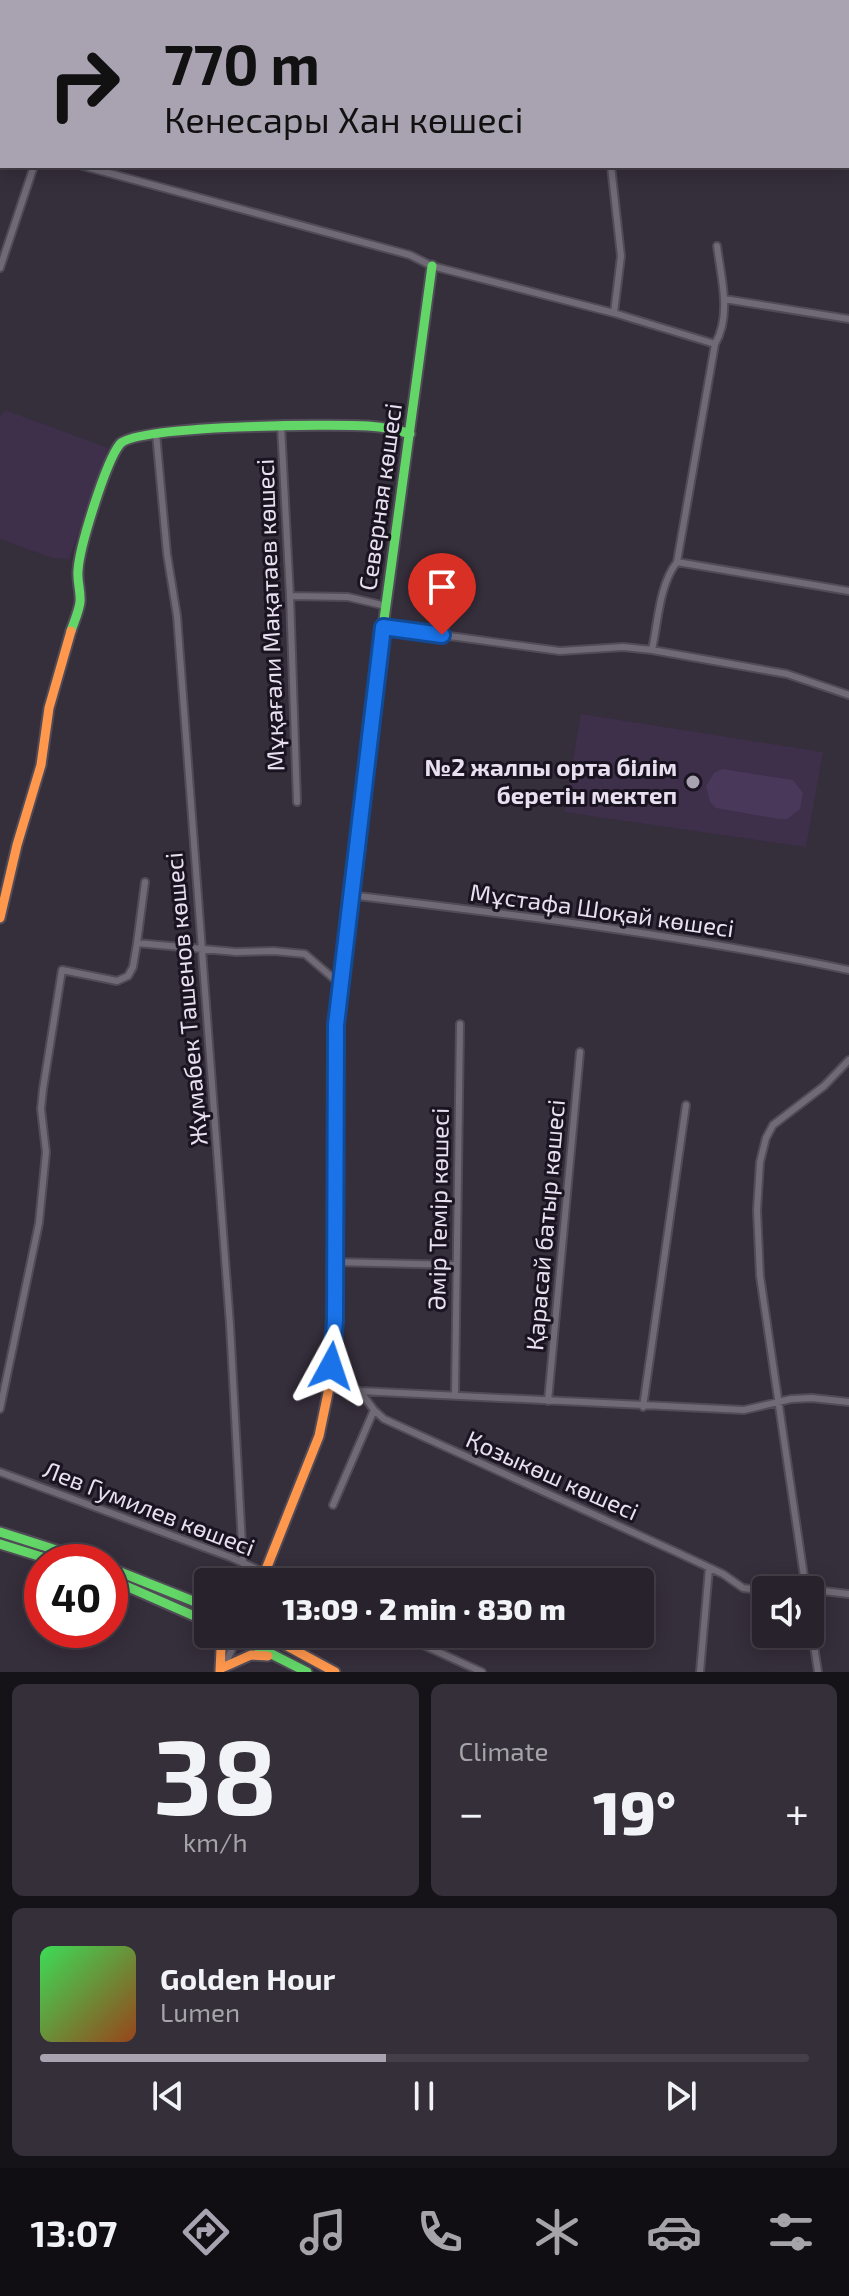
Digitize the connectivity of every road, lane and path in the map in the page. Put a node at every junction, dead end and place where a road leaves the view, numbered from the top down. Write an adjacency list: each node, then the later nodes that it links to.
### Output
1 (33, 168): 6 (street)
2 (90, 168): 5 (street)
3 (611, 168): 8 (street)
4 (717, 246): 7 (street)
5 (432, 266): 8 (street); 13 (main road, Северная көшесі)
6 (0, 268)
7 (724, 299): 9 (street); 10 (street)
8 (614, 313): 10 (street)
9 (849, 319)
10 (715, 344): 14 (street)
11 (281, 426): 12 (main road); 13 (main road); 16 (street, Мұқағали Мақатаев көшесі)
12 (156, 433): 24 (main road); 26 (street, Жұмабек Ташенов көшесі)
13 (410, 434): 17 (main road, Северная көшесі)
14 (677, 562): 15 (street); 19 (street)
15 (849, 591)
16 (290, 596): 17 (street); 21 (street, Мұқағали Мақатаев көшесі)
17 (386, 606): 18 (main road, Северная көшесі)
18 (383, 627): 19 (street); 23 (main road, Северная көшесі)
19 (652, 650): 20 (street)
20 (849, 695)
21 (297, 802)
22 (145, 882): 25 (street)
23 (350, 895): 27 (street, Мұстафа Шоқай көшесі); 28 (main road, Северная көшесі)
24 (0, 918)
25 (137, 943): 26 (street); 42 (street)
26 (200, 949): 28 (street); 50 (street, Жұмабек Ташенов көшесі)
27 (849, 970)
28 (340, 984): 33 (main road, Северная көшесі)
29 (460, 1024): 34 (street, Әмір Темір көшесі)
30 (580, 1052): 38 (street, Қарасай батыр көшесі)
31 (849, 1060): 40 (street)
32 (686, 1105): 41 (street)
33 (335, 1262): 34 (street); 35 (main road, Северная көшесі)
34 (456, 1265): 37 (street, Әмір Темір көшесі)
35 (329, 1388): 36 (street); 52 (main road, Северная көшесі)
36 (360, 1391): 37 (street); 43 (street, Қозыкөш көшесі)
37 (455, 1394): 38 (street)
38 (548, 1401): 41 (street)
39 (849, 1402): 40 (street)
40 (777, 1404): 41 (street); 55 (street)
41 (643, 1407)
42 (0, 1409)
43 (374, 1410): 45 (street); 53 (street, Қозыкөш көшесі)
44 (0, 1472): 50 (street, Лев Гумилев көшесі)
45 (333, 1505)
46 (0, 1532): 48 (main road)
47 (0, 1544): 49 (main road)
48 (38, 1544)
49 (24, 1551)
50 (243, 1563): 51 (street, Лев Гумилев көшесі)
51 (250, 1568)
52 (267, 1568)
53 (709, 1568): 57 (street, Қозыкөш көшесі); 73 (street)
54 (128, 1575): 60 (main road)
55 (804, 1576)
56 (128, 1587): 61 (main road)
57 (752, 1589)
58 (824, 1591): 59 (street)
59 (849, 1594)
60 (194, 1601)
61 (194, 1617)
62 (220, 1648): 69 (main road)
63 (231, 1648): 69 (street)
64 (261, 1648): 68 (main road)
65 (430, 1648): 72 (street)
66 (814, 1648): 74 (street)
67 (295, 1649): 71 (main road)
68 (282, 1659): 69 (main road); 70 (main road)
69 (222, 1670)
70 (307, 1672)
71 (335, 1672)
72 (482, 1672)
73 (700, 1672)
74 (818, 1672)

